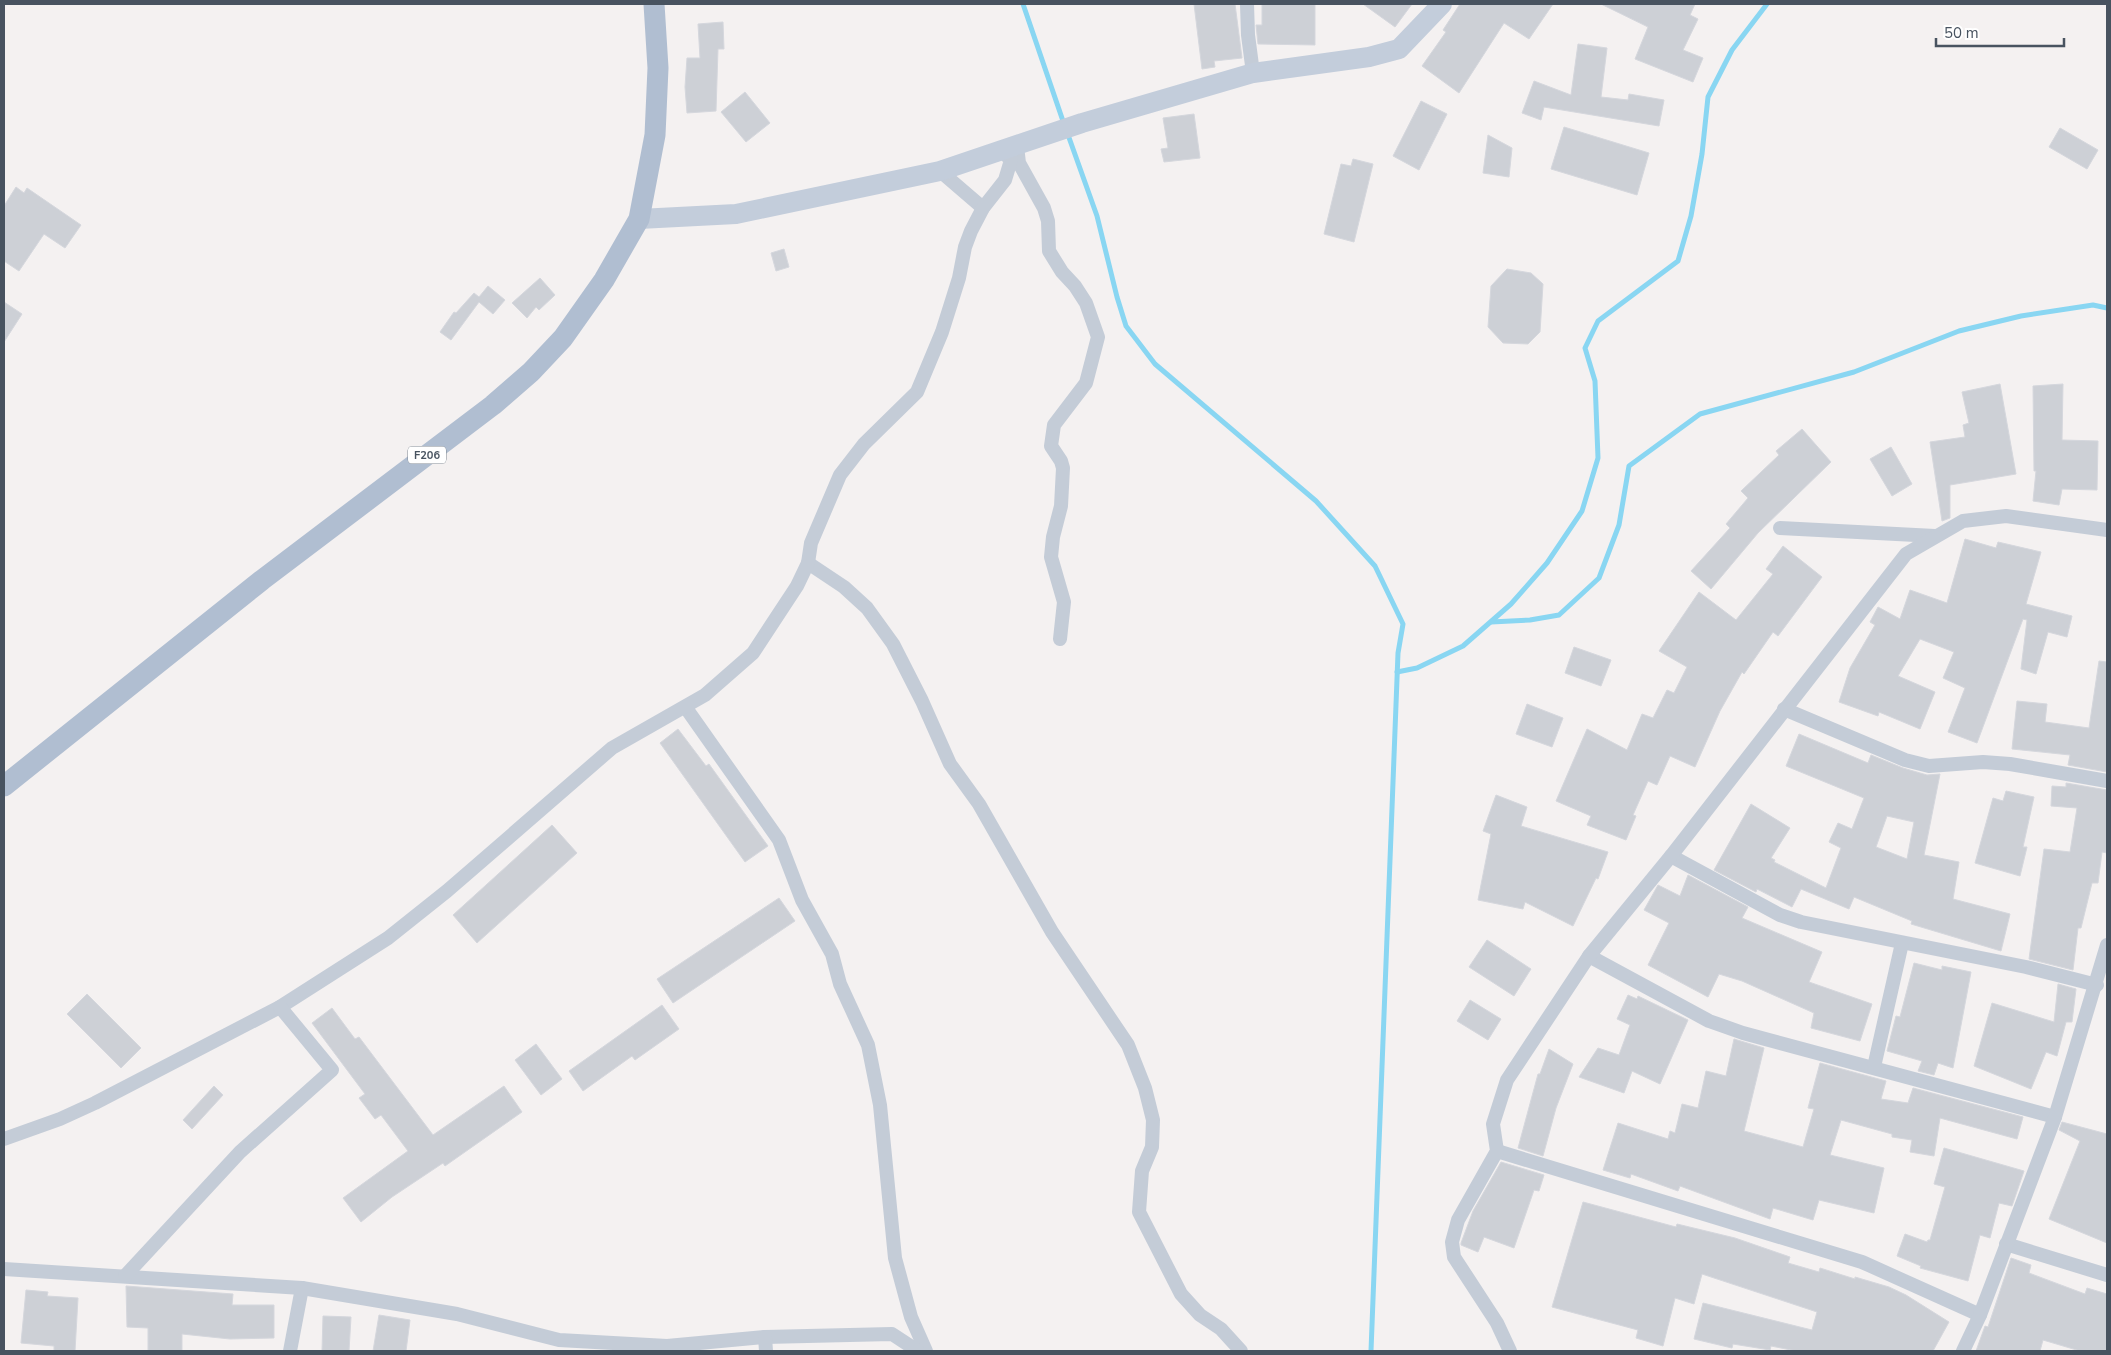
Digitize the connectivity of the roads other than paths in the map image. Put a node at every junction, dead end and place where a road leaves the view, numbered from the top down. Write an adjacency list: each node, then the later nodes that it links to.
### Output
1 (654, 4): 8 (main road, F206)
2 (1247, 4): 4 (street)
3 (1442, 4): 4 (street)
4 (1253, 73): 5 (street)
5 (1009, 149): 6 (street); 7 (street); 13 (street)
6 (940, 171): 7 (street); 8 (street)
7 (983, 208): 12 (street)
8 (639, 218): 17 (main road, F206)
9 (1780, 528): 11 (street)
10 (2107, 530): 11 (street)
11 (1935, 536): 15 (street)
12 (808, 563): 14 (street); 40 (street)
13 (1060, 639)
14 (686, 708): 23 (street); 39 (street)
15 (1784, 709): 16 (street); 18 (street)
16 (2107, 781)
17 (4, 786)
18 (1671, 856): 19 (street); 21 (street)
19 (1902, 942): 22 (street); 24 (street)
20 (2107, 945): 22 (street)
21 (1590, 956): 24 (street); 27 (street)
22 (2097, 985): 25 (street)
23 (280, 1007): 26 (street); 31 (street)
24 (1874, 1068): 25 (street)
25 (2055, 1117): 28 (street)
26 (4, 1139)
27 (1497, 1151): 33 (street); 41 (street)
28 (2006, 1244): 30 (street); 33 (street)
29 (4, 1269): 31 (street)
30 (2107, 1275)
31 (124, 1276): 32 (street)
32 (302, 1288): 35 (street); 37 (street)
33 (1980, 1315): 42 (street)
34 (766, 1344): 36 (street); 38 (street)
35 (558, 1346): 36 (street)
36 (667, 1348)
37 (290, 1351)
38 (918, 1351)
39 (926, 1351)
40 (1241, 1351)
41 (1510, 1351)
42 (1963, 1351)

